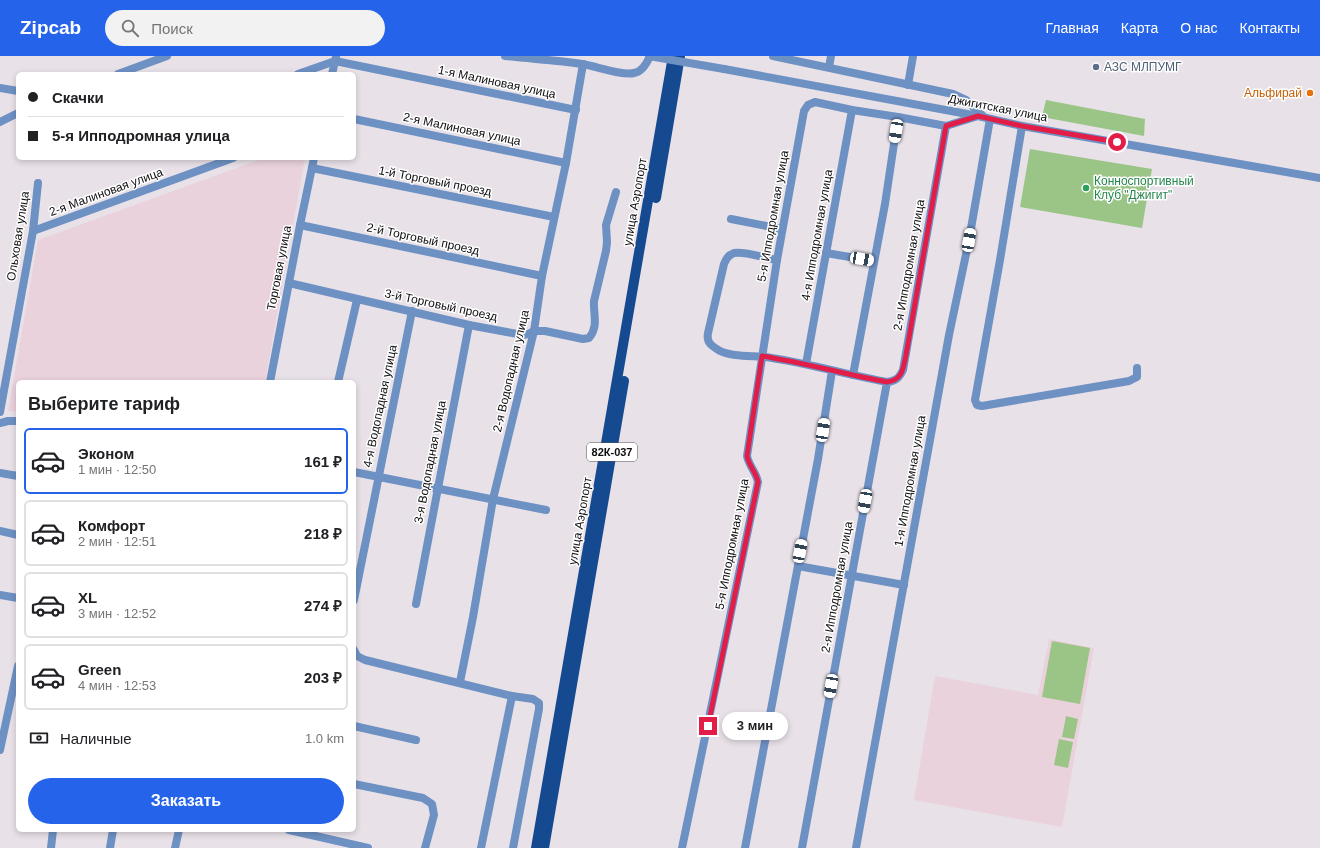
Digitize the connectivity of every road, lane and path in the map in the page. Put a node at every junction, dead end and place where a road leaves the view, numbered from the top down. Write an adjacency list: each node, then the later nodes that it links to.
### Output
1 (167, 56): 12 (street)
2 (505, 56): 10 (street)
3 (649, 56): 10 (street); 22 (street, Джигитская улица, bridge)
4 (673, 56): 94 (main road, улица Аэропорт)
5 (680, 56): 95 (main road, улица Аэропорт / 82К-037)
6 (773, 56): 11 (street)
7 (831, 56): 11 (street)
8 (913, 56): 15 (street)
9 (335, 58): 13 (street); 14 (street); 18 (street, 1-я Малиновая улица)
10 (583, 64): 18 (street, 2-я Водопадная улица)
11 (829, 67): 15 (street)
12 (123, 72)
13 (303, 72)
14 (332, 72)
15 (908, 85): 22 (street)
16 (0, 88): 17 (street)
17 (16, 91)
18 (576, 110): 29 (street, 2-я Водопадная улица)
19 (852, 110): 21 (street); 37 (street, 5-я Ипподромная улица); 39 (street, 4-я Ипподромная улица)
20 (16, 114): 24 (street)
21 (898, 116): 25 (street); 41 (street)
22 (984, 118): 25 (street); 26 (street, Джигитская улица); 70 (street, 1-я Ипподромная улица)
23 (356, 119): 29 (street, 2-я Малиновая улица)
24 (0, 122)
25 (946, 126): 55 (street, 2-я Ипподромная улица)
26 (1022, 126): 31 (street, Джигитская улица); 50 (street)
27 (228, 160): 38 (street, 2-я Малиновая улица)
28 (314, 160): 30 (street, Торговая улица)
29 (566, 163): 34 (street, 2-я Водопадная улица)
30 (312, 168): 34 (street, 1-й Торговый проезд); 36 (street, Торговая улица)
31 (1320, 178)
32 (38, 183): 38 (street, Ольховая улица)
33 (616, 192): 47 (street, 3-й Торговый проезд)
34 (554, 217): 42 (street, 2-я Водопадная улица)
35 (731, 219): 37 (street)
36 (300, 225): 42 (street, 2-й Торговый проезд); 43 (street, Торговая улица)
37 (782, 229): 40 (street, 5-я Ипподромная улица)
38 (33, 232): 56 (street, Ольховая улица)
39 (826, 253): 41 (street); 49 (street, 4-я Ипподромная улица)
40 (776, 260): 48 (street, 5-я Ипподромная улица); 48 (street)
41 (874, 261): 52 (street)
42 (542, 276): 47 (street, 2-я Водопадная улица)
43 (289, 283): 44 (street, 3-й Торговый проезд); 53 (street, Торговая улица)
44 (357, 300): 45 (street, 3-й Торговый проезд); 54 (street)
45 (412, 312): 46 (street, 3-й Торговый проезд); 62 (street, 4-я Водопадная улица)
46 (469, 325): 47 (street, 3-й Торговый проезд); 63 (street, 3-я Водопадная улица)
47 (534, 331): 64 (street, 2-я Водопадная улица)
48 (762, 356): 49 (street); 96 (street, 5-я Ипподромная улица)
49 (806, 364): 51 (street)
50 (1137, 368)
51 (832, 371): 52 (street); 68 (street)
52 (853, 375): 55 (street)
53 (270, 380)
54 (338, 380)
55 (887, 382): 69 (street, 2-я Ипподромная улица)
56 (0, 412)
57 (16, 421): 58 (street)
58 (0, 423)
59 (356, 472): 62 (street)
60 (0, 473): 61 (street)
61 (16, 476)
62 (378, 477): 63 (street); 71 (street, 4-я Водопадная улица)
63 (438, 489): 64 (street); 74 (street, 3-я Водопадная улица)
64 (494, 500): 65 (street); 77 (street, 2-я Водопадная улица)
65 (546, 510)
66 (0, 531): 67 (street)
67 (16, 535)
68 (798, 566): 69 (street); 97 (street)
69 (851, 576): 70 (street); 98 (street, 2-я Ипподромная улица)
70 (904, 586): 99 (street, 1-я Ипподромная улица)
71 (356, 590)
72 (0, 595): 73 (street)
73 (16, 598)
74 (416, 604)
75 (356, 654): 77 (street)
76 (16, 675): 81 (street)
77 (460, 682): 78 (street)
78 (512, 696): 92 (street); 93 (street)
79 (356, 726): 80 (street)
80 (416, 740)
81 (0, 750)
82 (356, 784): 91 (street)
83 (54, 832): 87 (street)
84 (113, 832): 88 (street)
85 (179, 832): 89 (street)
86 (298, 832): 90 (street)
87 (50, 848)
88 (110, 848)
89 (175, 848)
90 (368, 848)
91 (425, 848)
92 (481, 848)
93 (513, 848)
94 (536, 848)
95 (544, 848)
96 (682, 848)
97 (745, 848)
98 (802, 848)
99 (856, 848)

